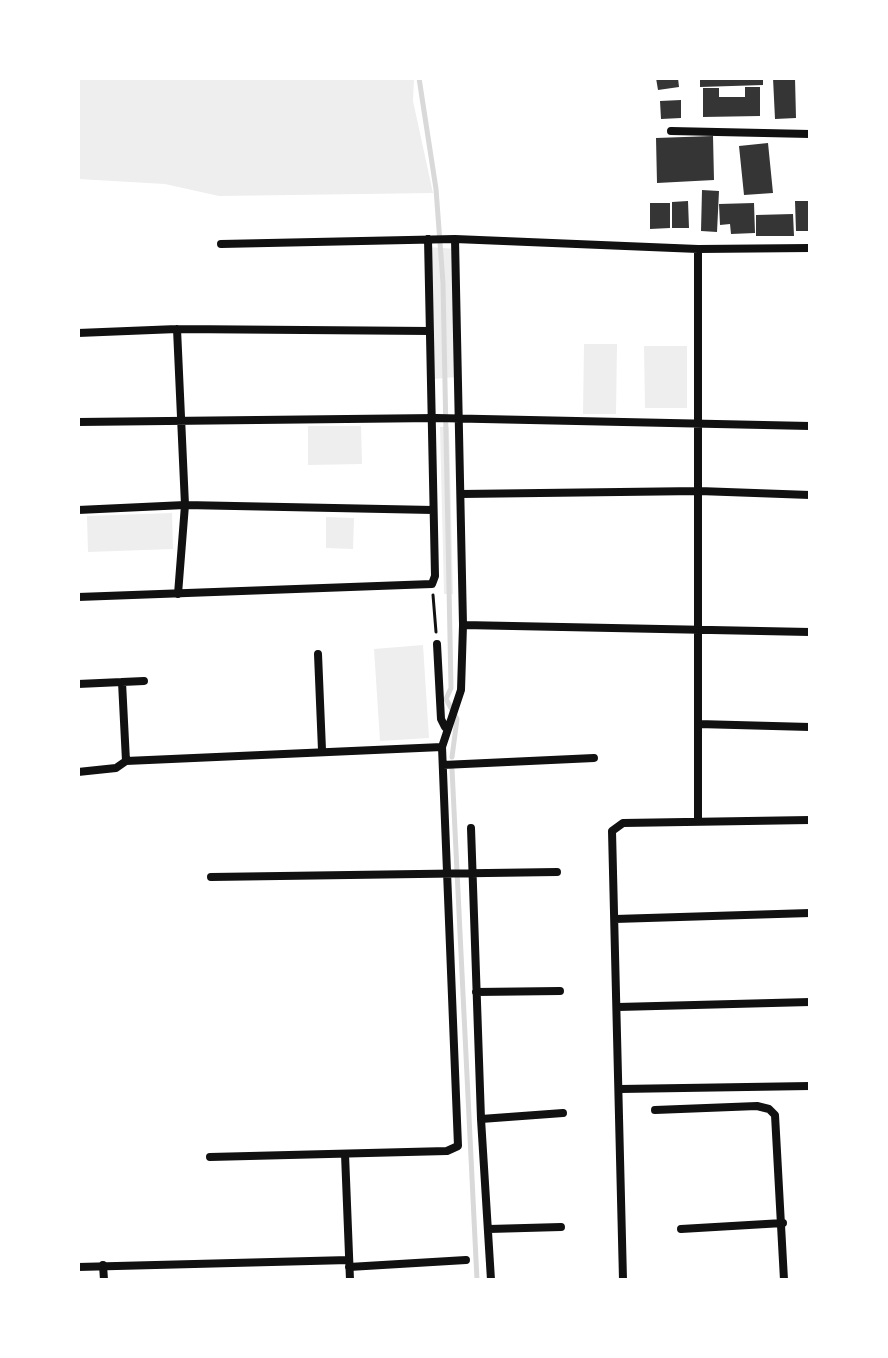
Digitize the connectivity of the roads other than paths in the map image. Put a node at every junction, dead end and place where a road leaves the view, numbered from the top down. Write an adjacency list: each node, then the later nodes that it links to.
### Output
1 (671, 131): 2 (street)
2 (810, 134)
3 (442, 239): 4 (street); 6 (street); 8 (street); 11 (street)
4 (221, 244)
5 (810, 248): 6 (street)
6 (698, 249): 13 (street)
7 (177, 329): 8 (street); 9 (street); 12 (street)
8 (430, 331): 10 (street)
9 (78, 333)
10 (437, 419): 11 (street); 12 (street); 21 (street)
11 (454, 419): 13 (street); 17 (street)
12 (181, 421): 14 (street); 19 (street)
13 (698, 421): 15 (street); 16 (street)
14 (78, 422)
15 (810, 426)
16 (699, 491): 17 (street); 18 (street); 25 (street)
17 (461, 494): 24 (street)
18 (810, 495)
19 (185, 505): 20 (street); 21 (street); 22 (street)
20 (78, 510)
21 (433, 510): 22 (street)
22 (178, 594): 23 (street)
23 (78, 597)
24 (463, 625): 25 (street); 33 (street)
25 (699, 628): 26 (street); 32 (street)
26 (810, 632)
27 (437, 644): 33 (street)
28 (318, 654): 36 (street)
29 (144, 681): 30 (street)
30 (122, 682): 31 (street); 38 (street)
31 (78, 684)
32 (698, 724): 34 (street); 42 (street)
33 (445, 727): 35 (street)
34 (810, 727)
35 (442, 747): 36 (street); 39 (street)
36 (322, 750): 38 (street)
37 (594, 758): 39 (street)
38 (126, 761): 40 (street)
39 (443, 765): 46 (street)
40 (78, 772)
41 (810, 820): 42 (street)
42 (698, 822): 49 (street)
43 (471, 828): 45 (street)
44 (557, 872): 45 (street)
45 (472, 874): 46 (street); 51 (street)
46 (454, 876): 47 (street); 59 (street)
47 (211, 877)
48 (810, 913): 49 (street)
49 (615, 919): 53 (street)
50 (560, 991): 51 (street)
51 (476, 992): 58 (street)
52 (810, 1002): 53 (street)
53 (618, 1007): 55 (street)
54 (810, 1086): 55 (street)
55 (620, 1089): 72 (street)
56 (655, 1110): 61 (street)
57 (563, 1113): 58 (street)
58 (481, 1119): 63 (street)
59 (345, 1154): 60 (street); 66 (street)
60 (210, 1157)
61 (783, 1223): 64 (street); 73 (street)
62 (561, 1227): 63 (street)
63 (489, 1229): 71 (street)
64 (681, 1229)
65 (466, 1260): 66 (street)
66 (349, 1264): 67 (street); 70 (street)
67 (103, 1265): 68 (street); 69 (street)
68 (78, 1267)
69 (104, 1280)
70 (350, 1280)
71 (491, 1280)
72 (623, 1280)
73 (784, 1280)

